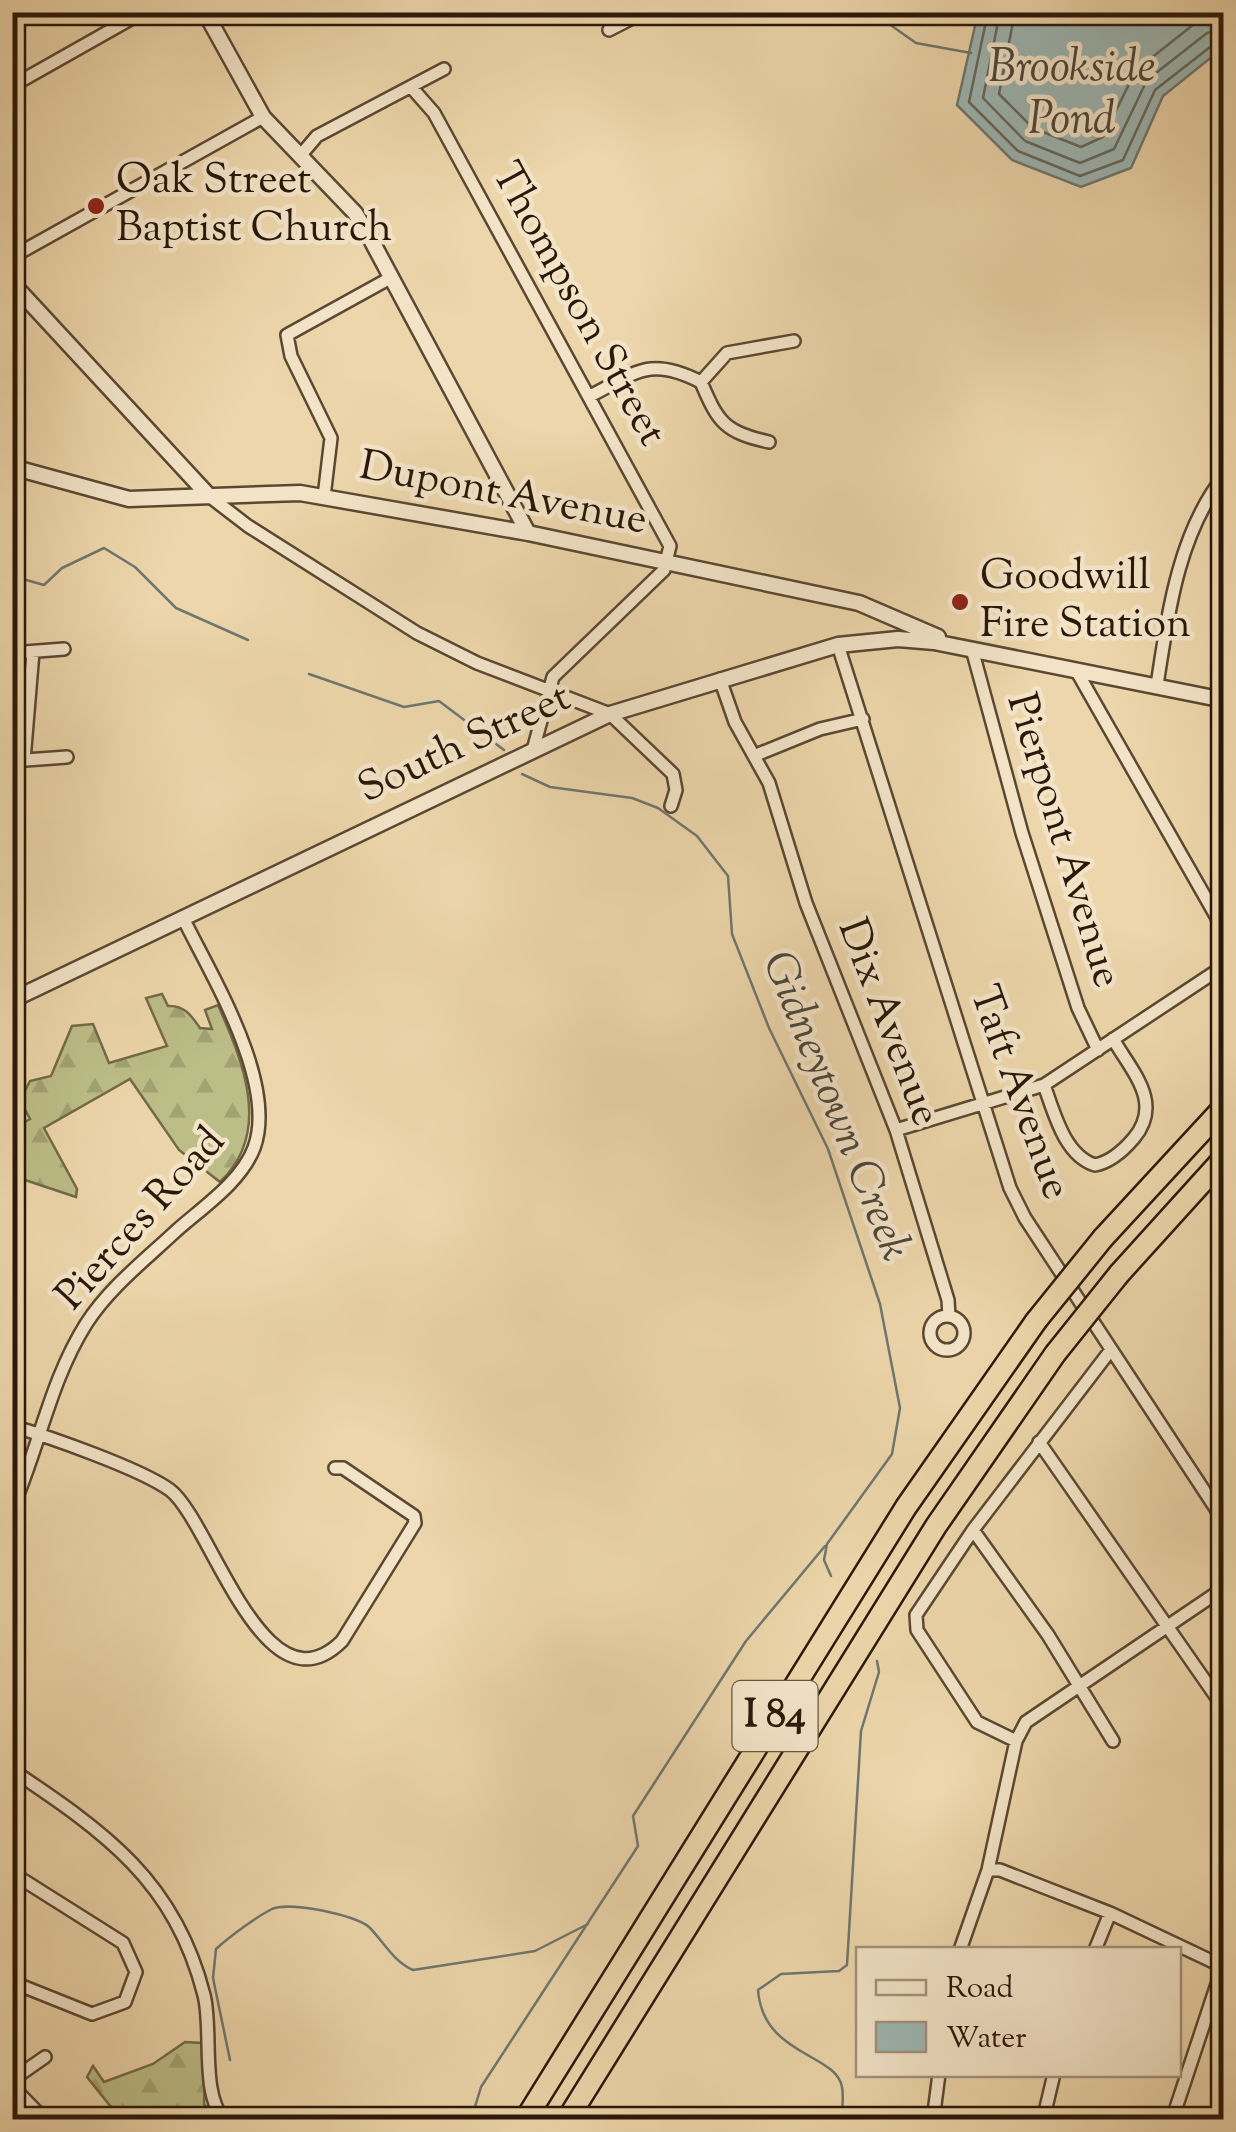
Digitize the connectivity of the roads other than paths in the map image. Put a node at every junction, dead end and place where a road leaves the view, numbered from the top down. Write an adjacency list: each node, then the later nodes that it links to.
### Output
1 (142, 12): 6 (street)
2 (205, 12): 8 (street)
3 (644, 12): 4 (street)
4 (608, 30)
5 (444, 69): 7 (street)
6 (12, 86)
7 (412, 88): 9 (street); 15 (street, Thompson Street)
8 (263, 117): 9 (street); 10 (street)
9 (300, 156): 11 (street)
10 (12, 257)
11 (392, 277): 20 (street); 21 (street)
12 (12, 282): 19 (street)
13 (794, 340): 14 (street)
14 (701, 382): 15 (street); 16 (street)
15 (590, 396): 22 (street, Thompson Street)
16 (769, 442)
17 (12, 468): 19 (street, Dupont Avenue)
18 (1224, 476): 30 (street)
19 (210, 496): 20 (street, Dupont Avenue); 31 (street)
20 (324, 497): 21 (street, Dupont Avenue)
21 (528, 533): 22 (street, Dupont Avenue)
22 (668, 562): 24 (street, Dupont Avenue); 31 (street)
23 (838, 645): 24 (street, South Street); 29 (street, South Street); 34 (street, Taft Avenue)
24 (972, 649): 28 (street); 45 (street, Pierpont Avenue)
25 (64, 650): 26 (street)
26 (33, 652): 27 (street); 38 (street)
27 (12, 654)
28 (1076, 670): 30 (street); 41 (street)
29 (720, 679): 33 (street, South Street); 36 (street, Dix Avenue)
30 (1157, 685): 32 (street)
31 (546, 691): 33 (street); 35 (street)
32 (1224, 700)
33 (610, 714): 35 (street, South Street); 39 (street)
34 (863, 719): 36 (street); 48 (street, Taft Avenue)
35 (533, 750): 40 (street, South Street)
36 (756, 755): 49 (street, Dix Avenue)
37 (68, 758): 38 (street)
38 (18, 760)
39 (671, 806)
40 (183, 918): 43 (street, South Street); 56 (street, Pierces Road)
41 (1222, 926)
42 (1224, 966): 44 (street)
43 (12, 1000)
44 (1114, 1039): 45 (street); 46 (street)
45 (1098, 1050): 46 (street)
46 (1044, 1084): 48 (street)
47 (1224, 1105): 82 (highway, I 84, bridge)
48 (983, 1106): 49 (street); 54 (street, Taft Avenue)
49 (896, 1130): 53 (street, Dix Avenue)
50 (1224, 1158): 83 (highway, I 84, bridge)
51 (1224, 1208): 52 (street)
52 (1224, 1228)
53 (948, 1316)
54 (1110, 1351): 57 (street); 60 (street, Taft Avenue)
55 (12, 1426): 56 (street)
56 (38, 1434): 58 (street); 59 (street, Pierces Road)
57 (1039, 1442): 61 (street); 63 (street)
58 (334, 1468)
59 (12, 1508)
60 (1224, 1522)
61 (973, 1530): 64 (street); 67 (street)
62 (1224, 1588): 63 (street)
63 (1169, 1625): 64 (street); 65 (street)
64 (1080, 1684): 66 (street); 67 (street)
65 (1224, 1708)
66 (1114, 1740)
67 (1016, 1741): 69 (street)
68 (12, 1770): 81 (street)
69 (988, 1870): 71 (street); 72 (street)
70 (12, 1873): 75 (street)
71 (1110, 1912): 73 (street); 74 (street)
72 (961, 1947)
73 (1096, 1947)
74 (1223, 1967): 86 (street)
75 (12, 1982)
76 (45, 2057): 79 (street)
77 (939, 2077): 84 (street)
78 (1053, 2077): 85 (street)
79 (12, 2083): 80 (street)
80 (45, 2120)
81 (225, 2120)
82 (525, 2120)
83 (567, 2120)
84 (932, 2120)
85 (1043, 2120)
86 (1172, 2120)

